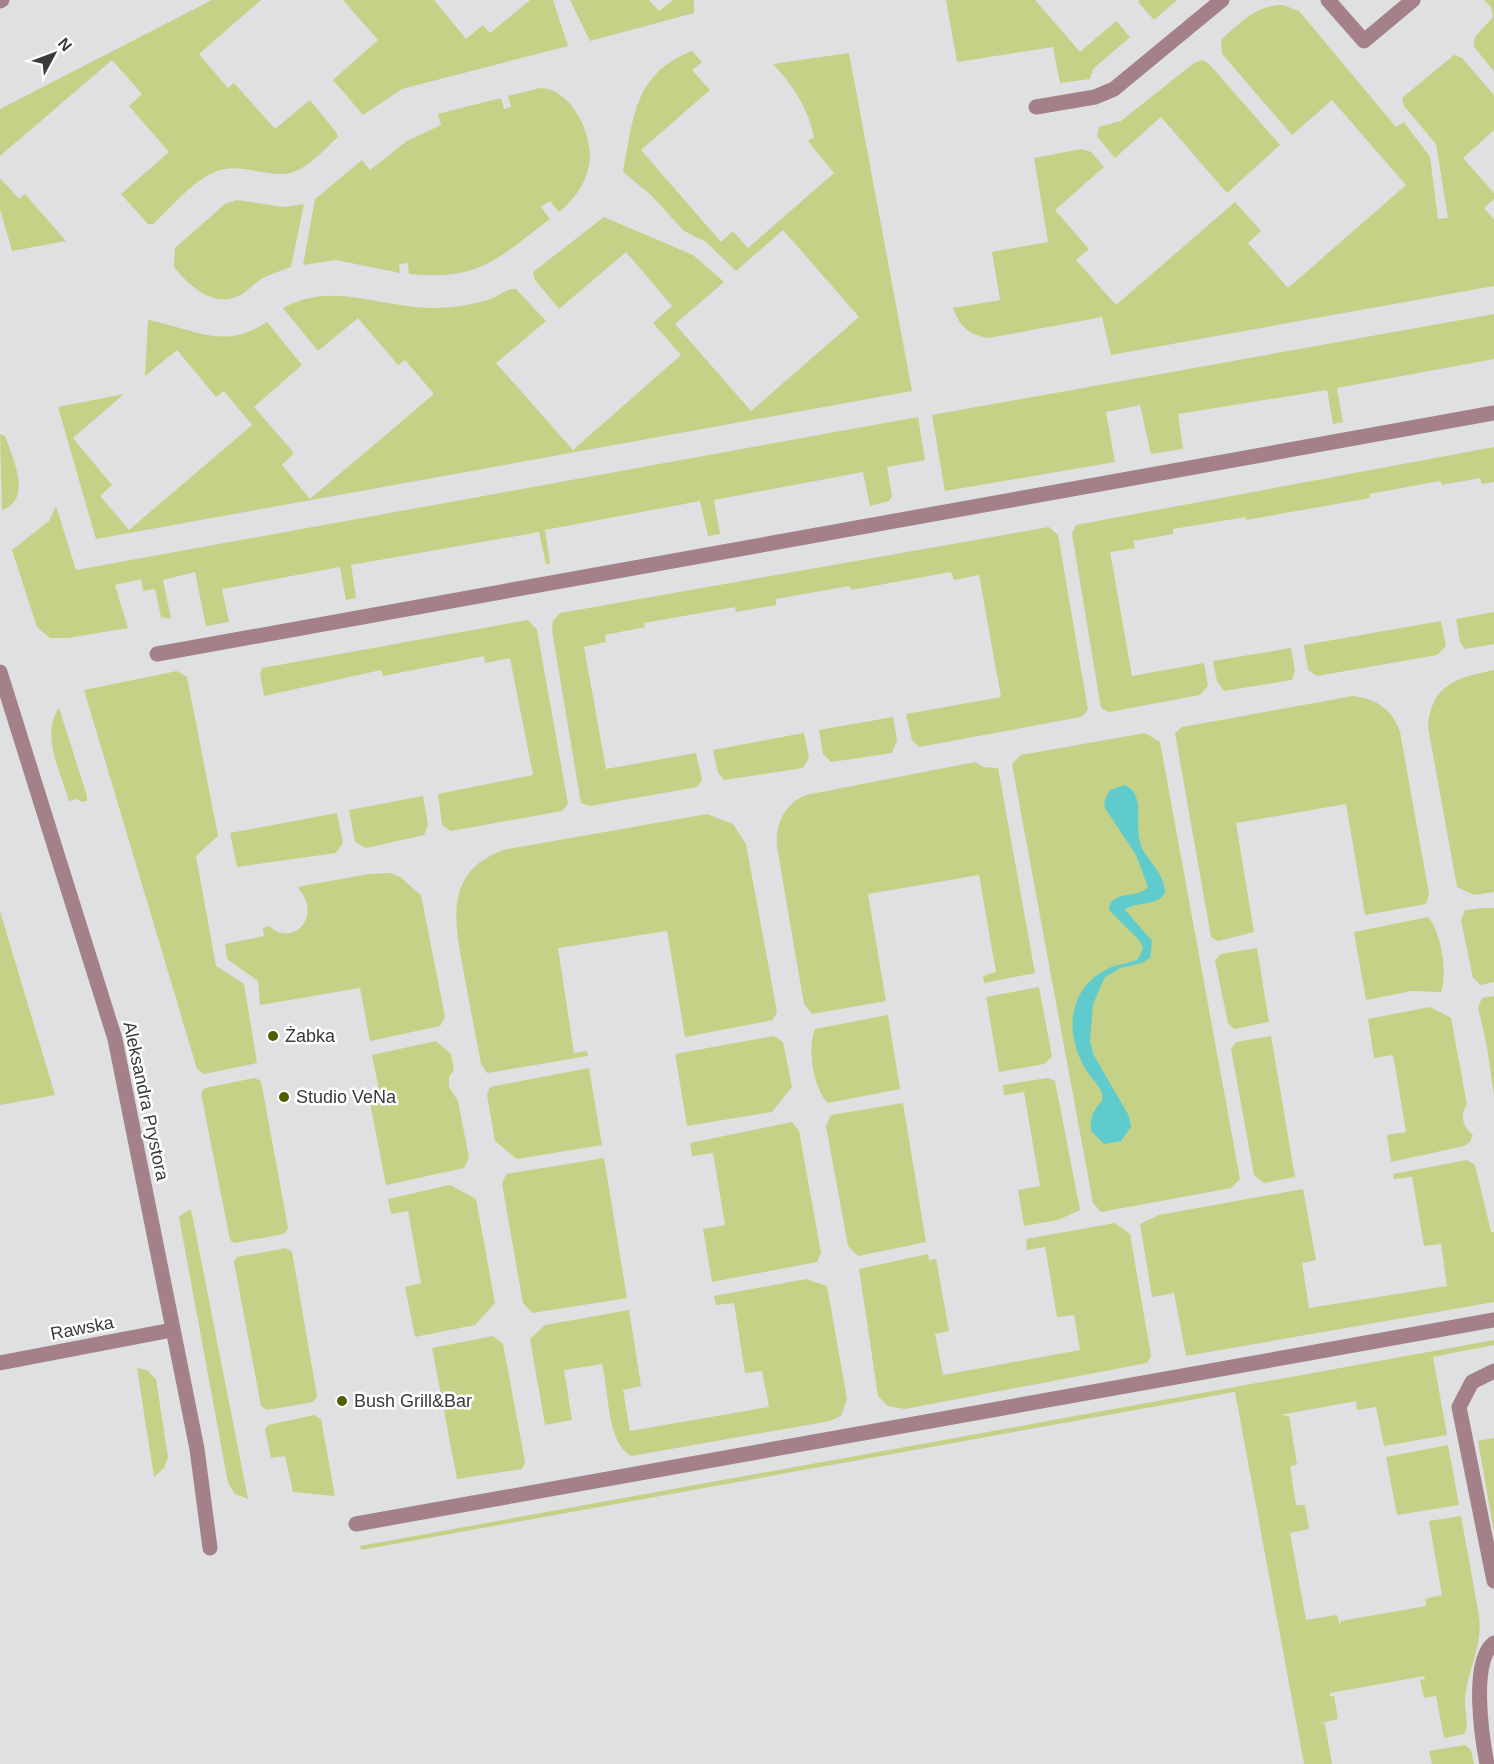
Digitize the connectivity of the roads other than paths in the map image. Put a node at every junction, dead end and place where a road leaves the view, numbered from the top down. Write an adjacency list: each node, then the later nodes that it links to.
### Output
1 (1222, 0): 4 (street)
2 (1328, 0): 3 (street)
3 (1413, 0)
4 (1036, 107)
5 (1494, 413): 6 (street)
6 (157, 654)
7 (0, 672): 9 (street, Aleksandra Prystora)
8 (1494, 1320): 12 (street)
9 (172, 1330): 10 (street, Rawska); 13 (street, Aleksandra Prystora)
10 (0, 1363)
11 (1494, 1371): 14 (street)
12 (356, 1524)
13 (210, 1548)
14 (1494, 1581)
15 (1494, 1643): 16 (street)
16 (1487, 1764)

